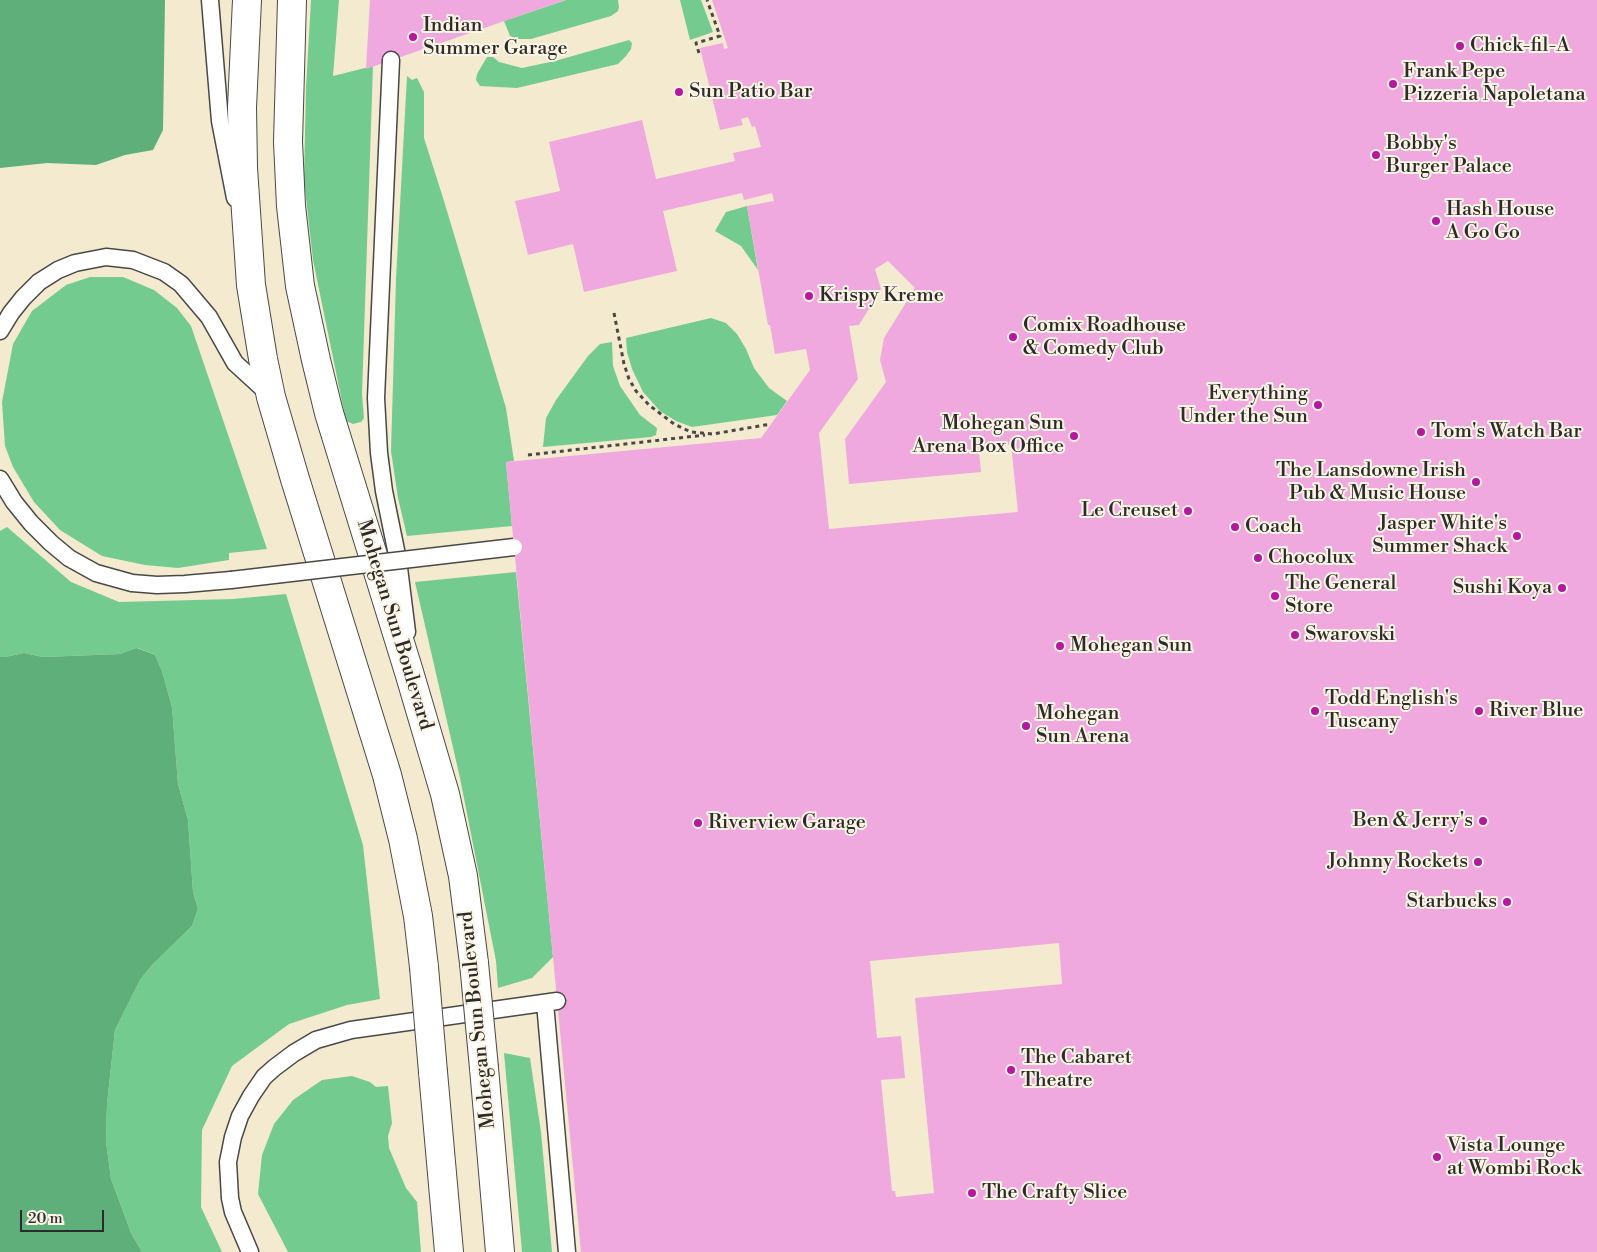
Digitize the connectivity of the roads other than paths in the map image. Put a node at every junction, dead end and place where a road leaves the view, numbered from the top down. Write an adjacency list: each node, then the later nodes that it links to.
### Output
1 (210, 0): 5 (lane)
2 (247, 0): 5 (main road)
3 (292, 0): 10 (main road, Mohegan Sun Boulevard)
4 (390, 60): 10 (lane)
5 (247, 244): 7 (main road)
6 (0, 330): 7 (lane)
7 (271, 397): 12 (main road, bridge)
8 (0, 479): 9 (lane, bridge)
9 (514, 547)
10 (409, 672): 13 (main road, Mohegan Sun Boulevard, bridge)
11 (250, 1252): 14 (lane)
12 (449, 1252)
13 (500, 1252)
14 (567, 1252)

